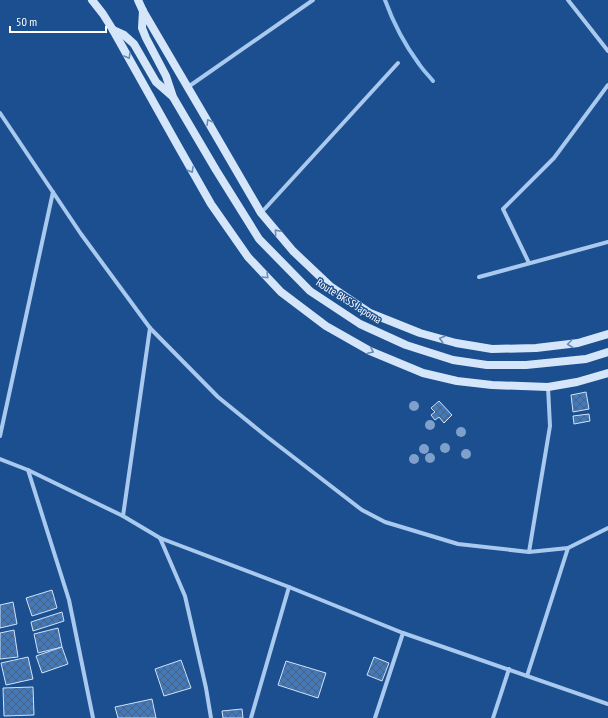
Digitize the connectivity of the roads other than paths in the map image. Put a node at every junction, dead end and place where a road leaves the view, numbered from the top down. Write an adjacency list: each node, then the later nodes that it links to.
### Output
1 (92, 0): 6 (main road)
2 (138, 0): 5 (main road)
3 (313, 0): 10 (street)
4 (568, 0): 7 (street)
5 (143, 11): 10 (main road); 11 (main road)
6 (113, 30): 11 (main road); 22 (main road, one-way to 22)
7 (608, 51)
8 (398, 63): 14 (street)
9 (608, 85): 16 (street)
10 (188, 87): 14 (main road, one-way to 10)
11 (173, 97): 20 (main road, Route BKSS Japoma)
12 (0, 113): 13 (street)
13 (53, 192): 18 (street); 23 (street)
14 (261, 213): 19 (main road, one-way to 14)
15 (608, 242): 16 (street)
16 (529, 263): 17 (street)
17 (479, 277)
18 (150, 328): 26 (street); 30 (street)
19 (608, 334)
20 (608, 352)
21 (608, 373): 22 (main road)
22 (548, 387): 30 (street)
23 (0, 436)
24 (0, 458): 25 (street)
25 (28, 470): 26 (street); 36 (street)
26 (123, 516): 28 (street)
27 (608, 528): 29 (street)
28 (160, 538): 31 (street); 37 (street)
29 (568, 548): 30 (street); 34 (street)
30 (529, 552)
31 (288, 587): 32 (street); 38 (street)
32 (403, 633): 33 (street); 39 (street)
33 (509, 669): 34 (street); 40 (street)
34 (527, 676): 35 (street)
35 (608, 704)
36 (93, 718)
37 (211, 718)
38 (251, 718)
39 (375, 718)
40 (493, 718)

